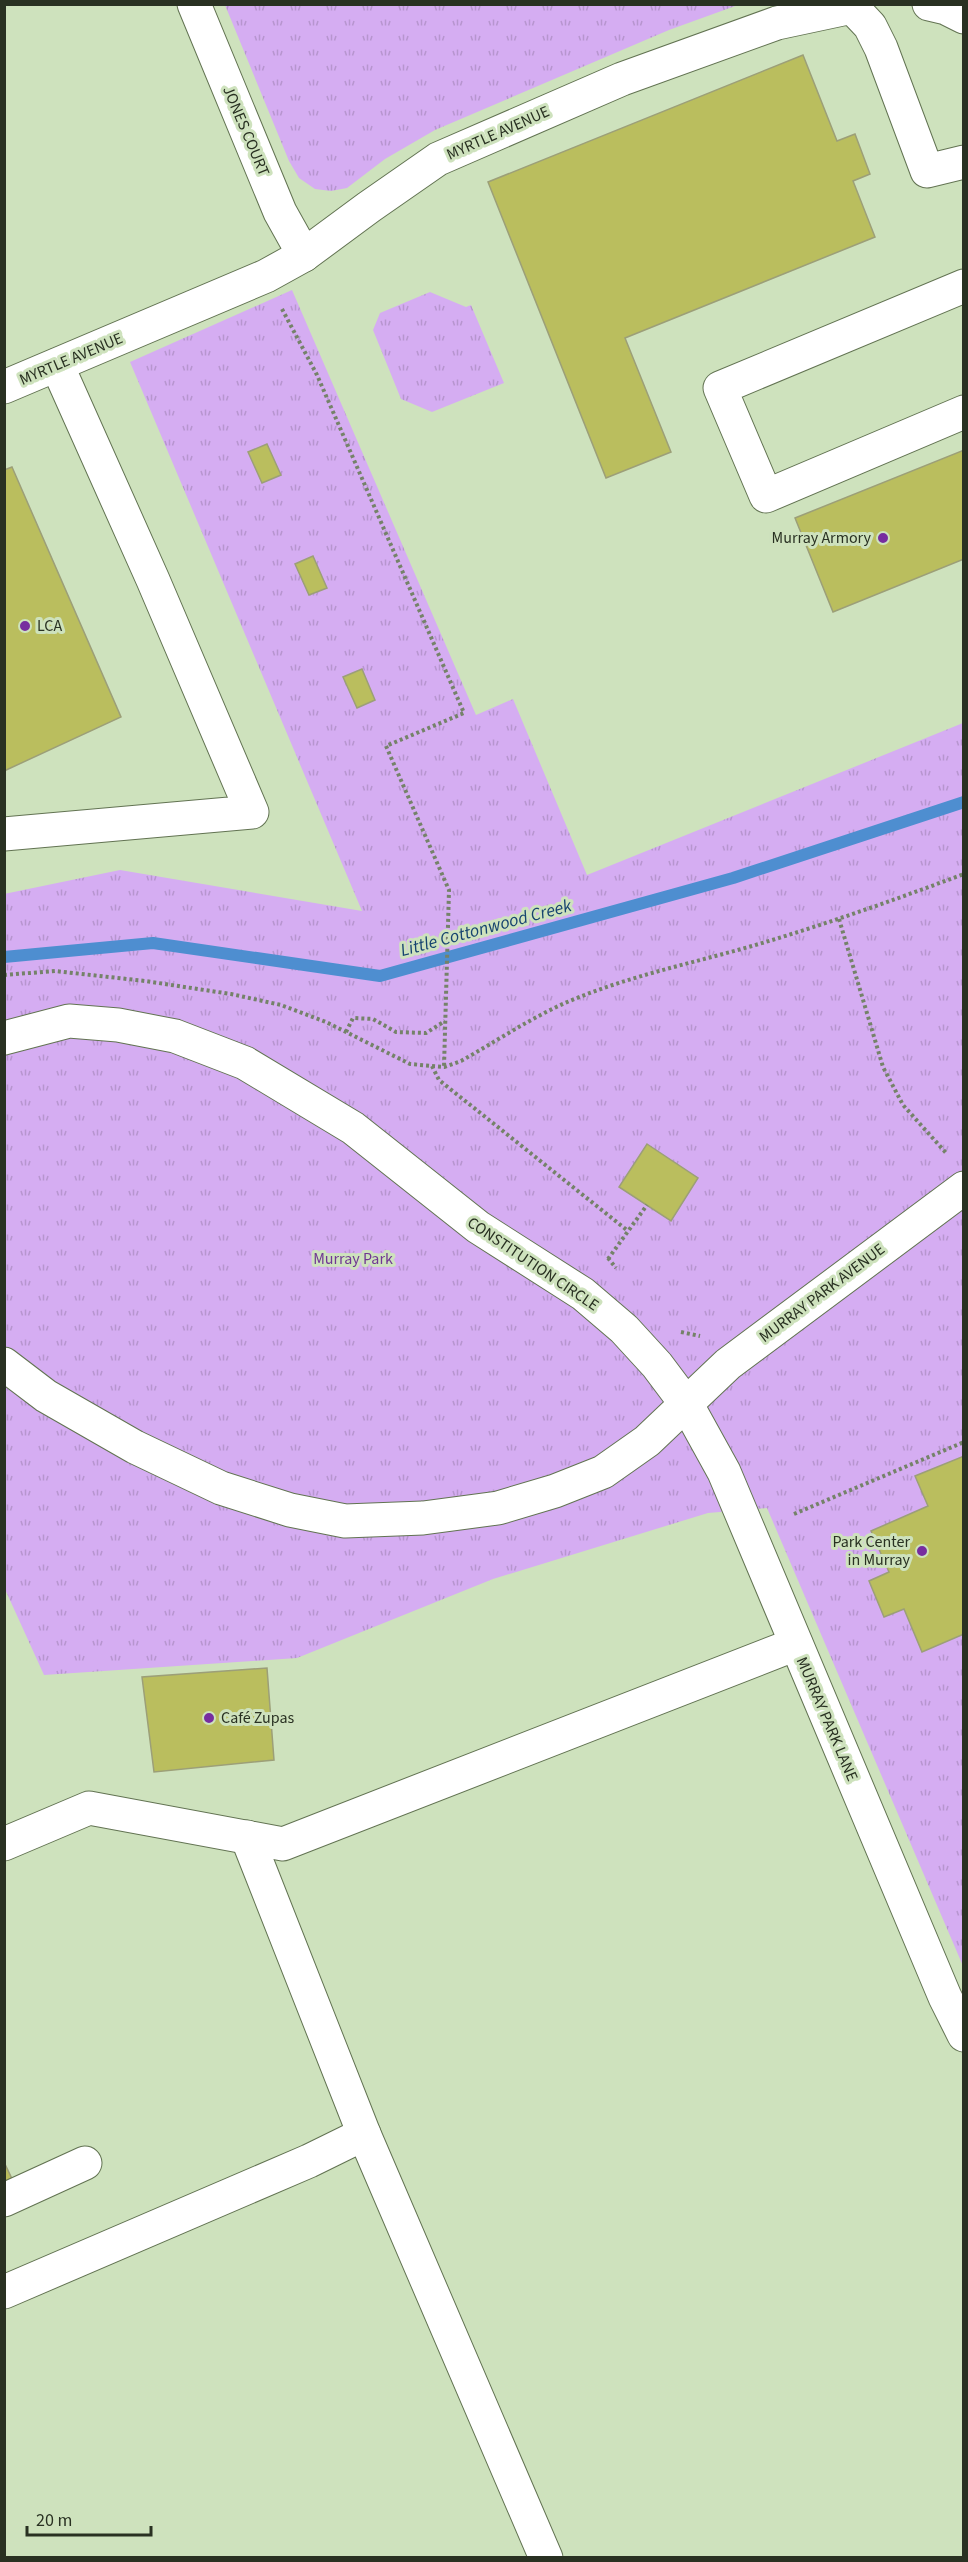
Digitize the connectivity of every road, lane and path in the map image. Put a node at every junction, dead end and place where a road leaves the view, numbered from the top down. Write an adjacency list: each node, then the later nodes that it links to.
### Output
1 (194, 4): 6 (street, JONES COURT)
2 (929, 4): 4 (street)
3 (867, 6): 5 (street, MYRTLE AVENUE); 6 (street, MYRTLE AVENUE)
4 (963, 17)
5 (963, 165)
6 (304, 255): 7 (street, MYRTLE AVENUE)
7 (266, 276): 9 (street, MYRTLE AVENUE); 16 (path)
8 (963, 286): 11 (street)
9 (57, 365): 10 (street, MYRTLE AVENUE); 12 (street)
10 (4, 387)
11 (963, 412)
12 (4, 834)
13 (963, 874): 14 (path)
14 (839, 919): 20 (path); 21 (path)
15 (4, 975): 17 (path)
16 (446, 1020): 17 (path); 20 (path)
17 (346, 1032): 19 (path)
18 (4, 1038): 27 (street, CONSTITUTION CIRCLE)
19 (432, 1066): 20 (path); 24 (path)
20 (444, 1066)
21 (950, 1158)
22 (963, 1188): 31 (street, MURRAY PARK AVENUE)
23 (647, 1205): 24 (path)
24 (628, 1231): 25 (path)
25 (608, 1258): 26 (path); 27 (path)
26 (621, 1275)
27 (583, 1294): 31 (street, CONSTITUTION CIRCLE)
28 (675, 1327): 29 (path)
29 (708, 1333)
30 (4, 1365): 31 (street)
31 (687, 1405): 34 (street, MURRAY PARK LANE)
32 (963, 1442): 33 (path)
33 (794, 1514)
34 (796, 1644): 35 (street); 37 (street, MURRAY PARK LANE)
35 (247, 1838): 36 (street); 38 (street)
36 (4, 1844)
37 (963, 2036)
38 (364, 2134): 41 (street); 42 (street)
39 (86, 2163): 40 (street)
40 (4, 2200)
41 (4, 2292)
42 (546, 2558)

